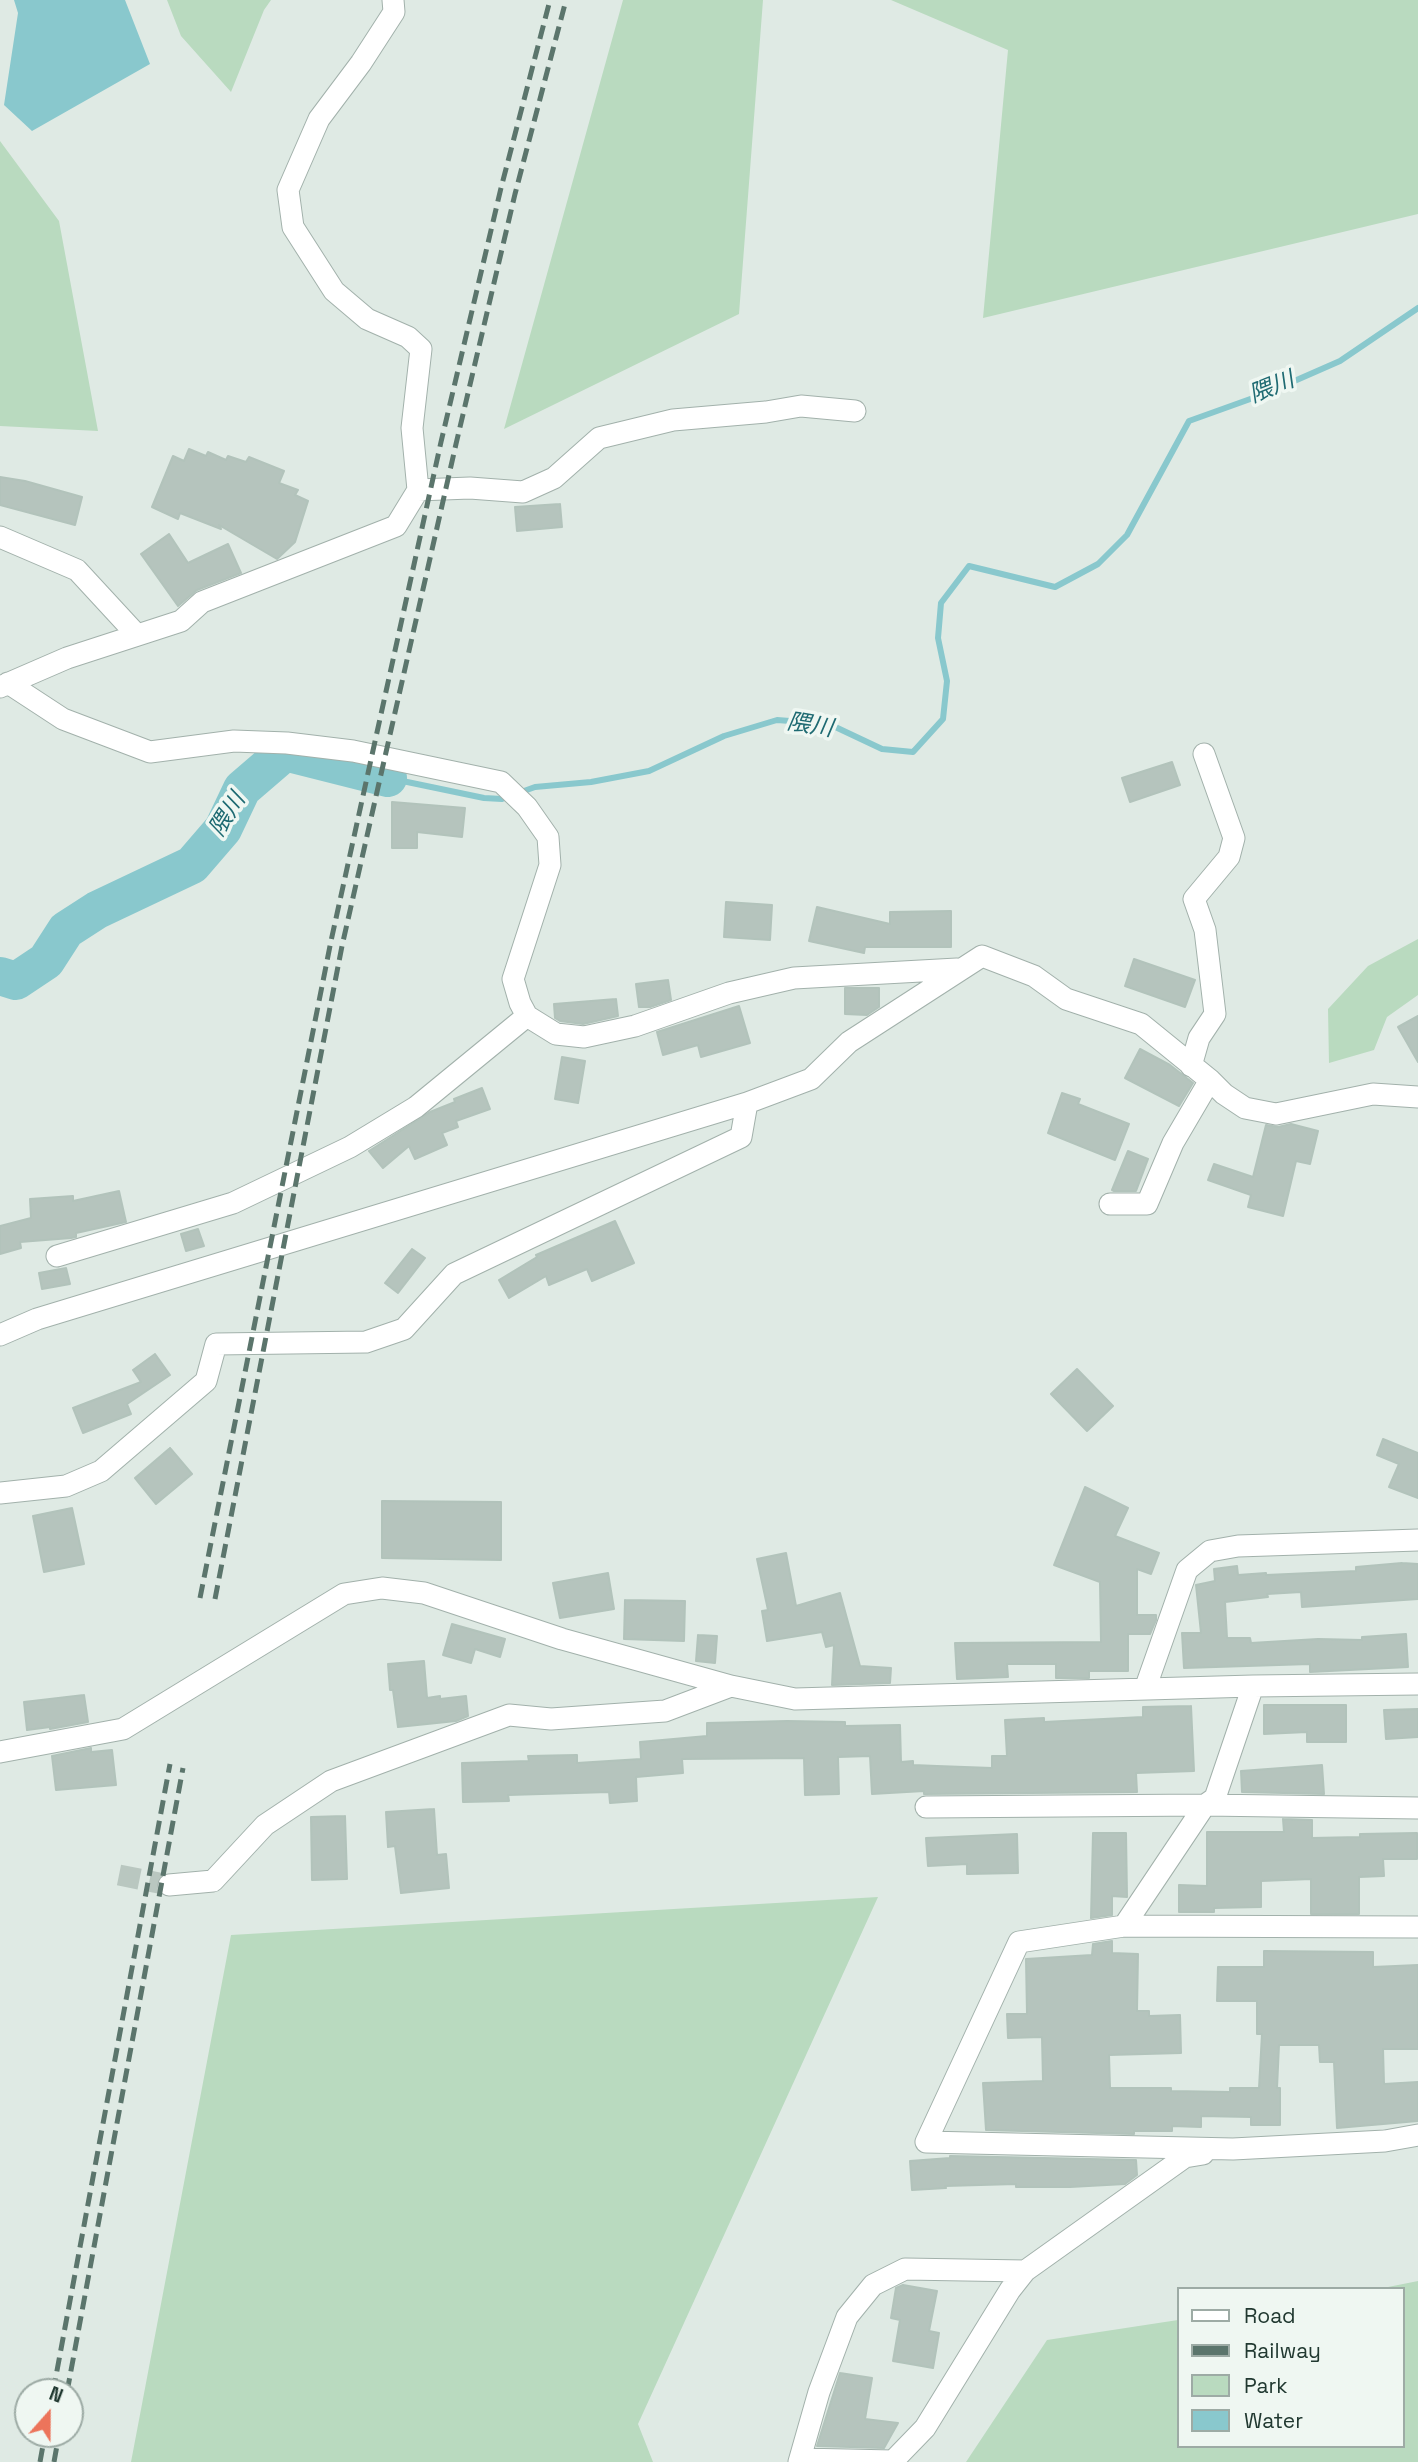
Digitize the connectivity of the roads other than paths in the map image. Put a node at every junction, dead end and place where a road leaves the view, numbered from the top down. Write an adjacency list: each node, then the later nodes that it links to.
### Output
1 (394, 0): 3 (street)
2 (855, 411): 3 (street)
3 (418, 490): 5 (street)
4 (0, 537): 5 (street)
5 (137, 635): 6 (street)
6 (4, 685): 9 (street)
7 (1204, 754): 10 (street)
8 (960, 969): 9 (street); 10 (street); 13 (street)
9 (527, 1016): 15 (street)
10 (1191, 1066): 11 (street)
11 (1210, 1080): 12 (street); 14 (street)
12 (1418, 1097)
13 (747, 1103): 16 (street); 17 (street)
14 (1110, 1204)
15 (57, 1256)
16 (0, 1335)
17 (0, 1493)
18 (1418, 1540): 22 (street)
19 (1418, 1684): 21 (street)
20 (731, 1686): 22 (street); 23 (street); 27 (street)
21 (1253, 1686): 22 (street); 24 (street)
22 (1145, 1689)
23 (0, 1752)
24 (1205, 1805): 25 (street); 26 (street); 28 (street)
25 (926, 1807)
26 (1418, 1808)
27 (169, 1885)
28 (1124, 1926): 29 (street); 31 (street)
29 (1418, 1927)
30 (1418, 2135): 31 (street)
31 (1233, 2149): 32 (street)
32 (1026, 2270): 33 (street); 33 (street)
33 (799, 2461)

